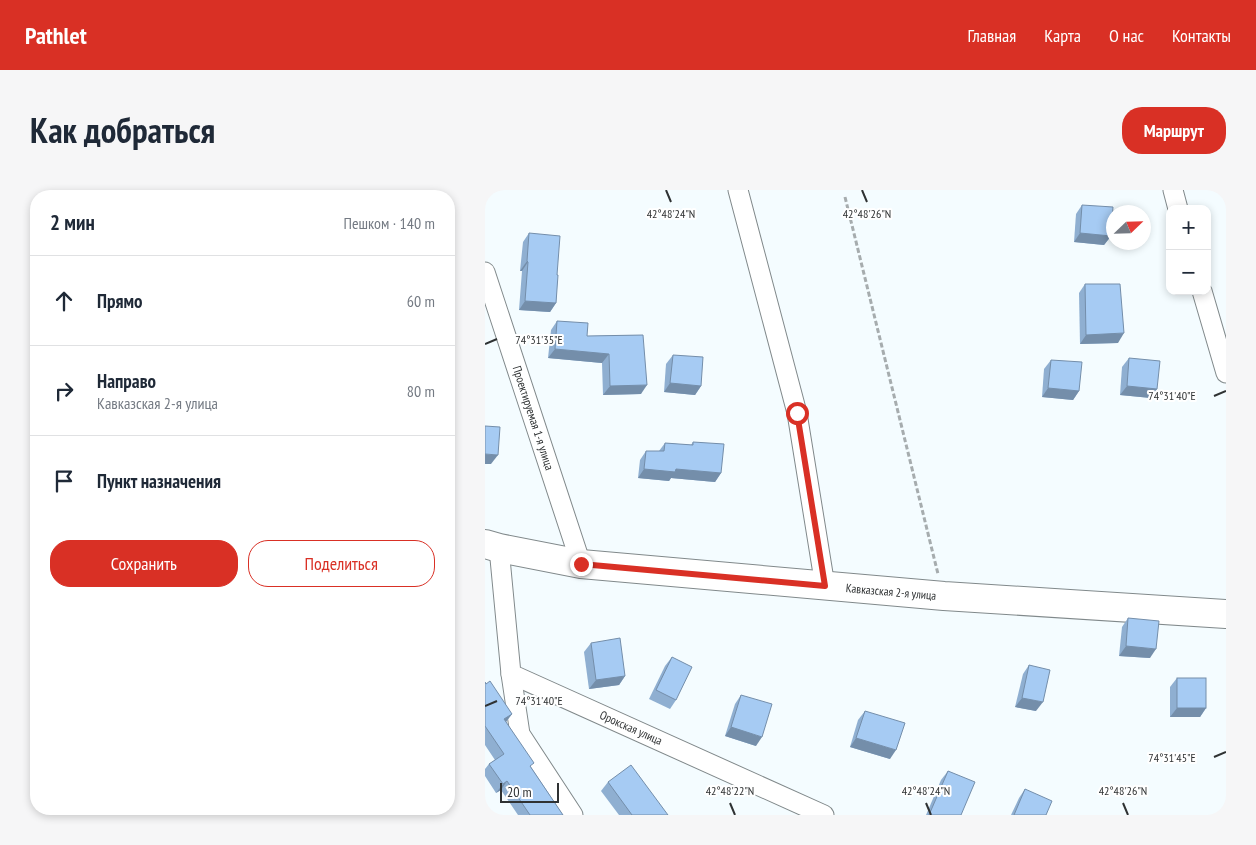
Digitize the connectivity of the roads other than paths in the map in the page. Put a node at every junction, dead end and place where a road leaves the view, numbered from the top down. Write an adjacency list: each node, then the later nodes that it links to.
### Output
1 (738, 190): 9 (street)
2 (1173, 190): 3 (street)
3 (1178, 205)
4 (485, 272): 8 (street, Проектируемая 1-я улица)
5 (1203, 295): 6 (street)
6 (1226, 374)
7 (492, 546): 8 (street, Кавказская 2-я улица); 11 (street)
8 (581, 564): 9 (street, Кавказская 2-я улица)
9 (825, 586): 10 (street, Кавказская 2-я улица)
10 (1226, 614)
11 (511, 674): 12 (street); 13 (street, Орокская улица)
12 (573, 815)
13 (824, 815)

